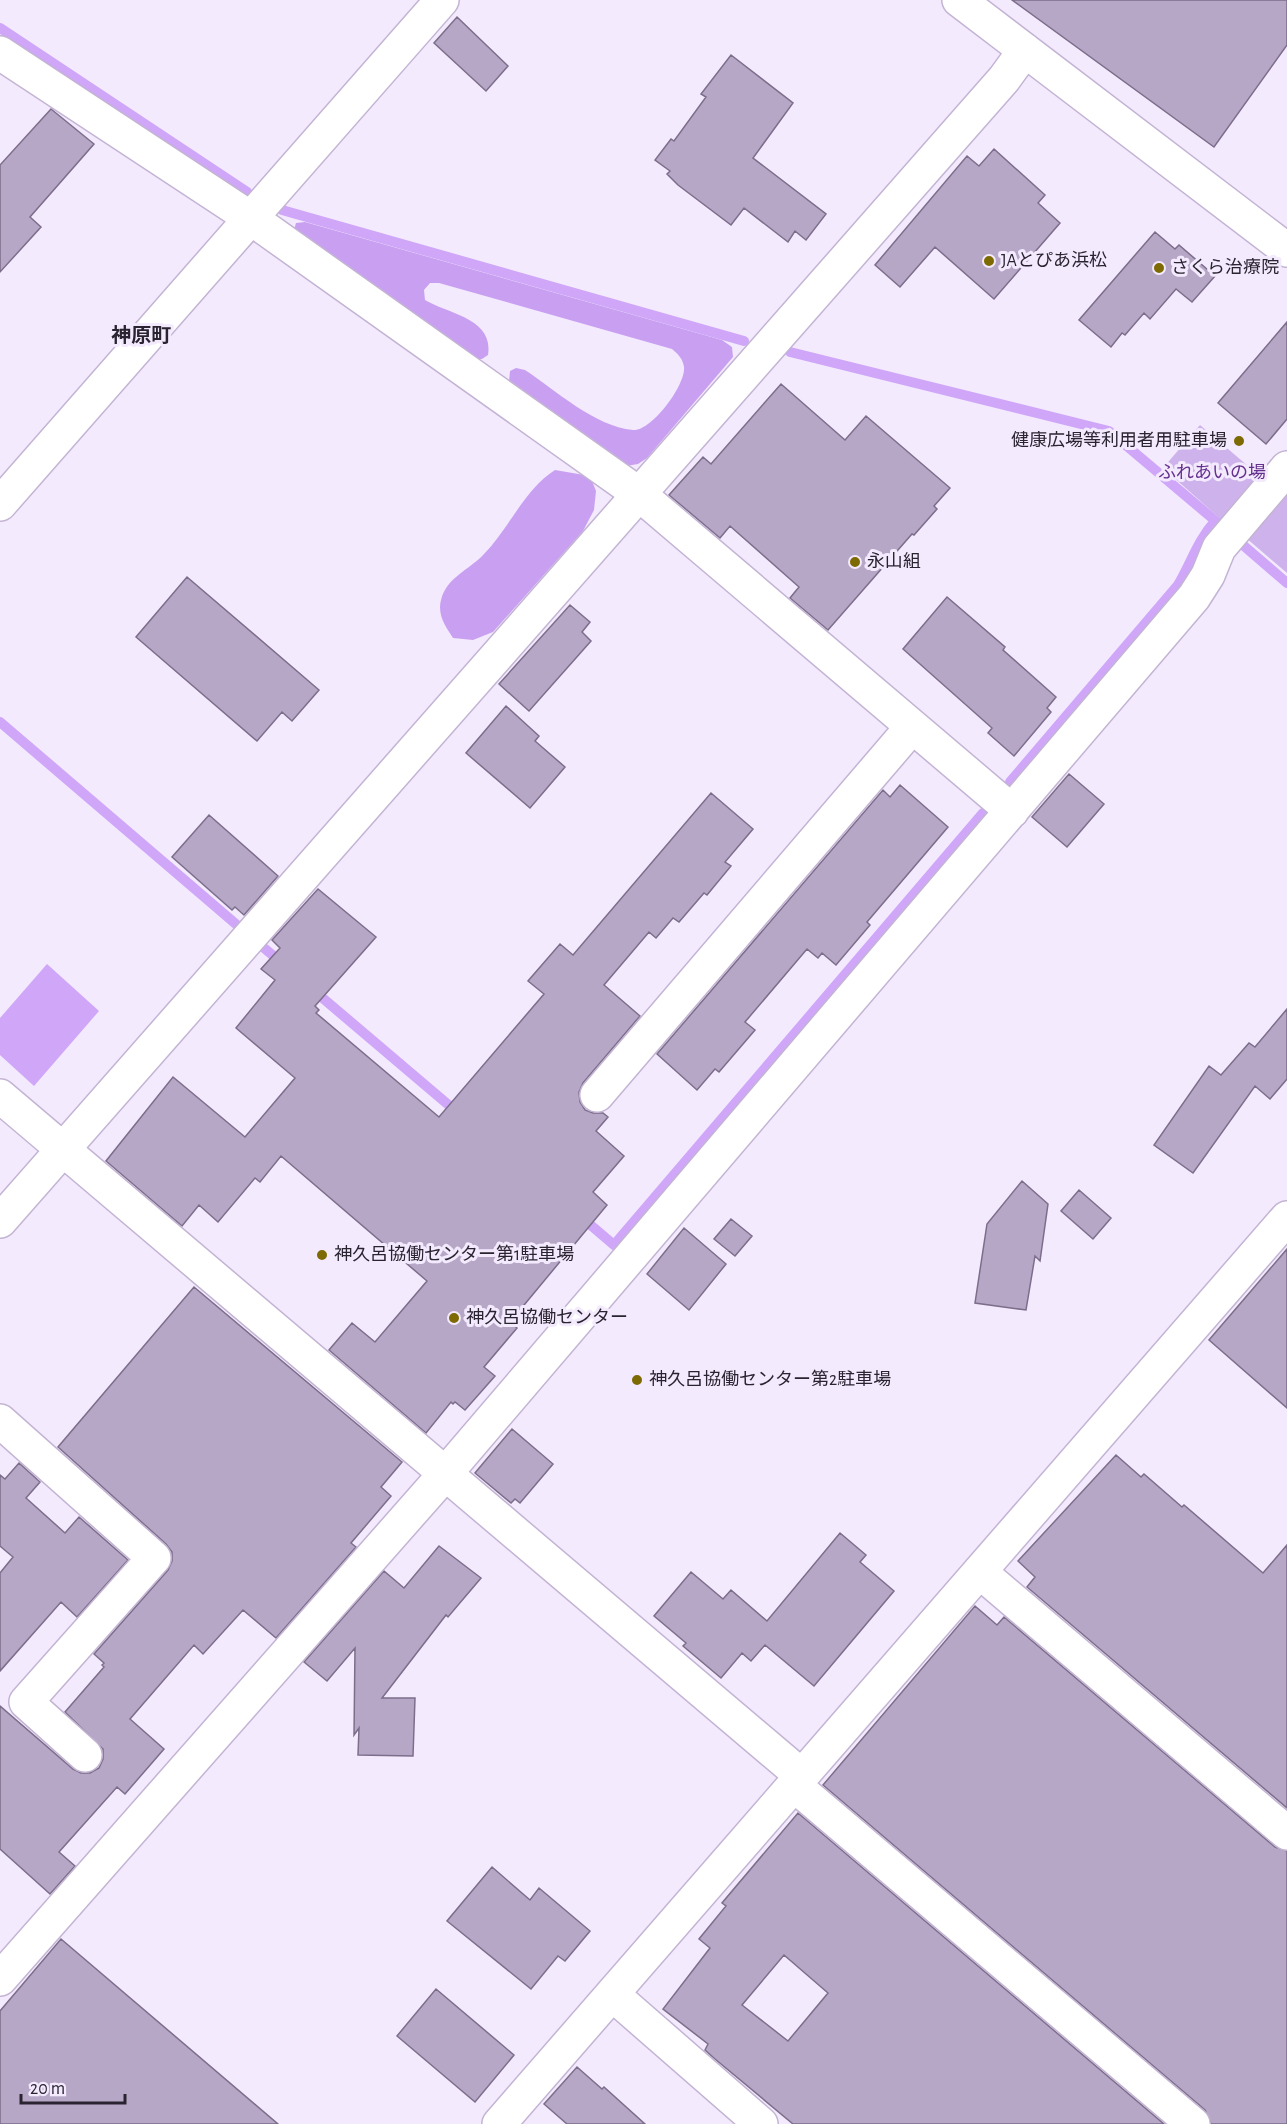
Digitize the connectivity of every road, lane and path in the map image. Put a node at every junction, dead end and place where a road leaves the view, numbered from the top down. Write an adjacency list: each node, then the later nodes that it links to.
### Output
1 (442, 0): 5 (street)
2 (960, 0): 3 (street)
3 (1025, 50): 6 (street); 8 (street)
4 (0, 53): 5 (street)
5 (252, 219): 8 (street); 9 (street)
6 (1287, 250)
7 (1287, 468): 11 (street)
8 (639, 494): 10 (street); 14 (street)
9 (0, 504)
10 (912, 727): 11 (street); 12 (street)
11 (1011, 811): 18 (street)
12 (597, 1095)
13 (0, 1096): 14 (street)
14 (63, 1149): 16 (street); 18 (street)
15 (1287, 1218): 19 (street)
16 (0, 1221)
17 (0, 1421): 20 (street)
18 (445, 1474): 21 (street); 23 (street)
19 (980, 1572): 21 (street); 22 (street)
20 (85, 1755)
21 (798, 1780): 24 (street); 27 (street)
22 (1287, 1833)
23 (0, 1979)
24 (612, 1994): 25 (street); 26 (street)
25 (750, 2121)
26 (499, 2124)
27 (1194, 2124)

